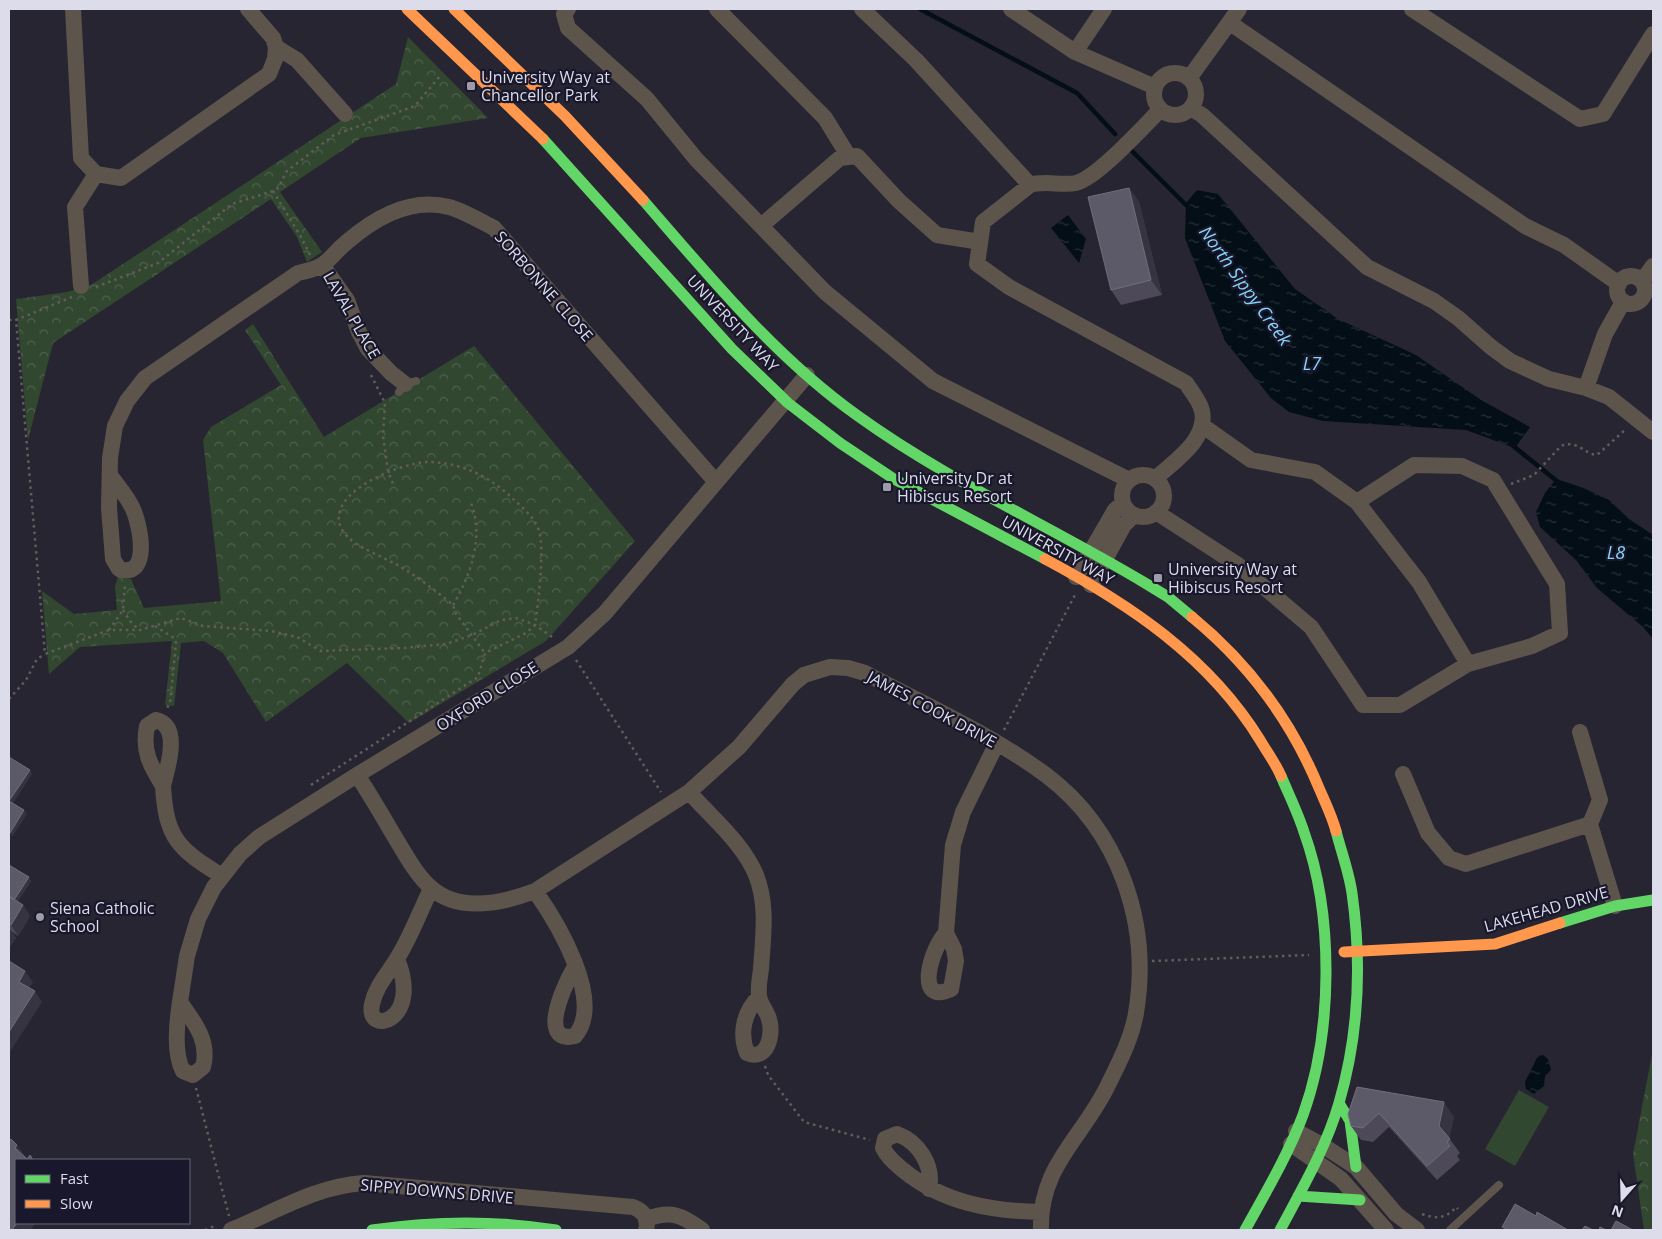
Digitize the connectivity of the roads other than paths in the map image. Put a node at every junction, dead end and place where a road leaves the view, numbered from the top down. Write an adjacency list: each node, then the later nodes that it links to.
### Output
1 (73, 9): 22 (street)
2 (248, 9): 14 (street)
3 (407, 9): 36 (main road, UNIVERSITY WAY)
4 (454, 9): 33 (main road, UNIVERSITY WAY)
5 (568, 9): 24 (street)
6 (717, 9): 21 (street)
7 (862, 9): 23 (street)
8 (1011, 9): 15 (street)
9 (1104, 9): 15 (street)
10 (1239, 9): 12 (street)
11 (1412, 9): 13 (street)
12 (1230, 23): 16 (street); 29 (street)
13 (1653, 34)
14 (276, 47): 20 (street); 22 (street)
15 (1075, 52): 17 (street)
16 (1190, 77): 17 (street); 18 (street)
17 (1155, 87): 19 (street)
18 (1192, 109): 19 (street); 35 (street)
19 (1160, 110): 23 (street)
20 (345, 114)
21 (849, 157): 24 (street); 25 (street)
22 (96, 174): 30 (street)
23 (1030, 184): 25 (street)
24 (761, 226): 41 (street)
25 (980, 242): 37 (street)
26 (323, 266): 34 (street, LAVAL PLACE); 39 (street, SORBONNE CLOSE); 42 (street, SORBONNE CLOSE)
27 (1653, 266): 28 (street)
28 (1642, 282): 29 (street); 32 (street)
29 (1619, 284): 31 (street)
30 (82, 290)
31 (1623, 302): 32 (street); 35 (street)
32 (1647, 302)
33 (807, 376): 36 (street, OXFORD CLOSE); 46 (main road, UNIVERSITY WAY)
34 (407, 385)
35 (1586, 388): 38 (street)
36 (785, 400): 42 (street, OXFORD CLOSE); 48 (main road, UNIVERSITY WAY)
37 (1203, 426): 40 (street); 43 (street)
38 (1653, 432)
39 (110, 475): 39 (street, SORBONNE CLOSE)
40 (1155, 479): 41 (street); 45 (street)
41 (1129, 480): 44 (street)
42 (716, 482): 53 (street, OXFORD CLOSE)
43 (1357, 502): 49 (street); 49 (street)
44 (1128, 509): 45 (street); 46 (street); 47 (street)
45 (1156, 512): 49 (street)
46 (1090, 552): 47 (main road, UNIVERSITY WAY); 48 (street)
47 (1106, 560): 48 (street); 63 (main road, UNIVERSITY WAY)
48 (1083, 581): 64 (main road, UNIVERSITY WAY)
49 (1468, 664)
50 (1580, 732): 56 (street)
51 (997, 743): 55 (street, JAMES COOK DRIVE); 62 (street); 78 (street, JAMES COOK DRIVE)
52 (1403, 774): 56 (street)
53 (357, 775): 57 (street, OXFORD CLOSE); 58 (street, JAMES COOK DRIVE)
54 (163, 786): 54 (street); 57 (street)
55 (689, 792): 59 (street, JAMES COOK DRIVE); 67 (street)
56 (1590, 824): 61 (street)
57 (222, 876): 68 (street, OXFORD CLOSE)
58 (431, 889): 59 (street, JAMES COOK DRIVE); 65 (street)
59 (535, 891): 66 (street)
60 (1653, 900): 61 (main road, LAKEHEAD DRIVE)
61 (1615, 906): 63 (main road, LAKEHEAD DRIVE)
62 (946, 933)
63 (1359, 951): 64 (main road, LAKEHEAD DRIVE); 69 (main road, UNIVERSITY WAY)
64 (1328, 952): 70 (main road, UNIVERSITY WAY)
65 (397, 959)
66 (576, 967)
67 (759, 997): 67 (street)
68 (180, 1002): 68 (street, OXFORD CLOSE)
69 (1339, 1102): 71 (main road, UNIVERSITY WAY); 73 (main road)
70 (1293, 1137): 71 (street); 72 (street); 85 (main road, UNIVERSITY WAY)
71 (1322, 1145): 72 (main road, UNIVERSITY WAY); 73 (street)
72 (1316, 1160): 76 (main road, UNIVERSITY WAY); 77 (street)
73 (1356, 1168): 88 (street)
74 (1499, 1185): 89 (lane)
75 (929, 1189): 75 (street); 78 (street)
76 (1298, 1196): 77 (main road); 86 (main road, UNIVERSITY WAY)
77 (1360, 1200): 87 (street)
78 (1041, 1212): 84 (street, JAMES COOK DRIVE)
79 (647, 1224): 80 (street, SIPPY DOWNS DRIVE); 83 (street, SIPPY DOWNS DRIVE)
80 (231, 1230)
81 (372, 1230): 82 (main road, SIPPY DOWNS DRIVE)
82 (556, 1230)
83 (702, 1230)
84 (1041, 1230)
85 (1245, 1230)
86 (1280, 1230)
87 (1386, 1230)
88 (1417, 1230)
89 (1450, 1230)

